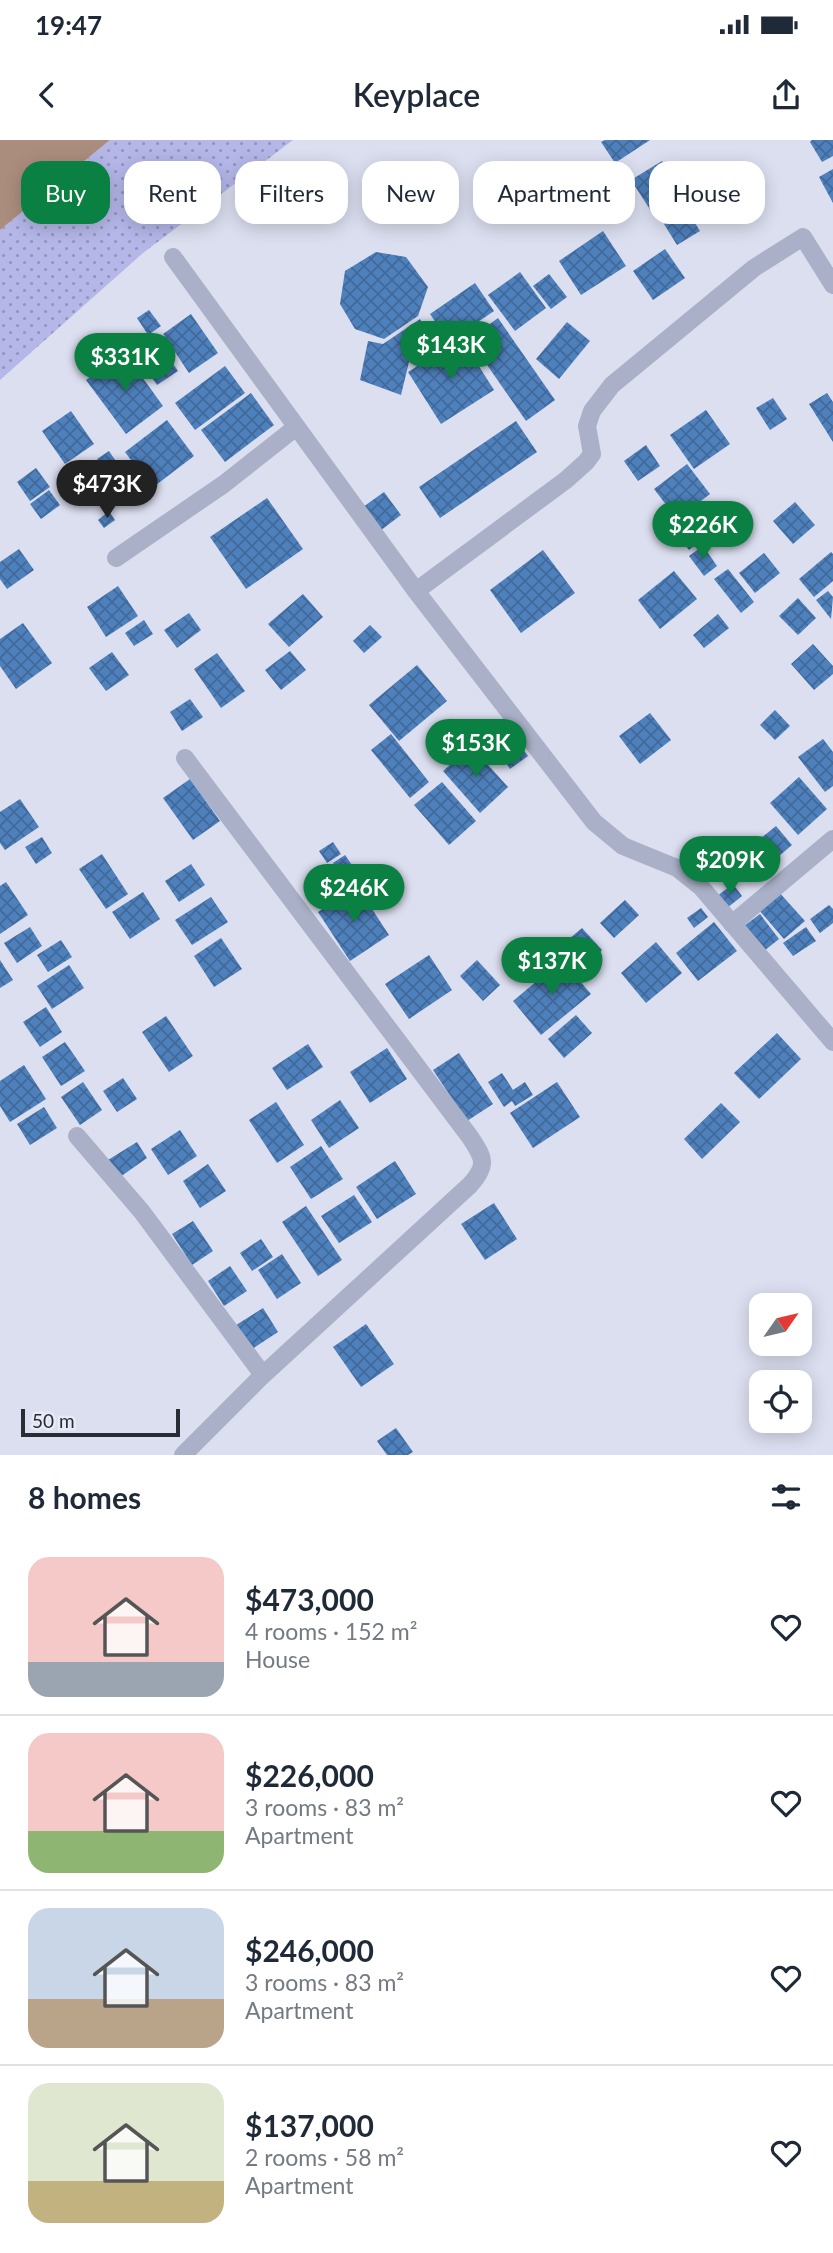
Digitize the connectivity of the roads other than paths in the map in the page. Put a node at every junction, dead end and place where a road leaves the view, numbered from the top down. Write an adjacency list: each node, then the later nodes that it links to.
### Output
1 (173, 257): 3 (street)
2 (833, 285): 5 (street)
3 (295, 428): 4 (street); 5 (street)
4 (116, 558)
5 (416, 591): 8 (street)
6 (186, 758): 11 (street)
7 (833, 839): 8 (street)
8 (733, 924): 9 (street)
9 (833, 1042)
10 (77, 1136): 11 (street)
11 (263, 1375): 12 (street)
12 (183, 1455)

